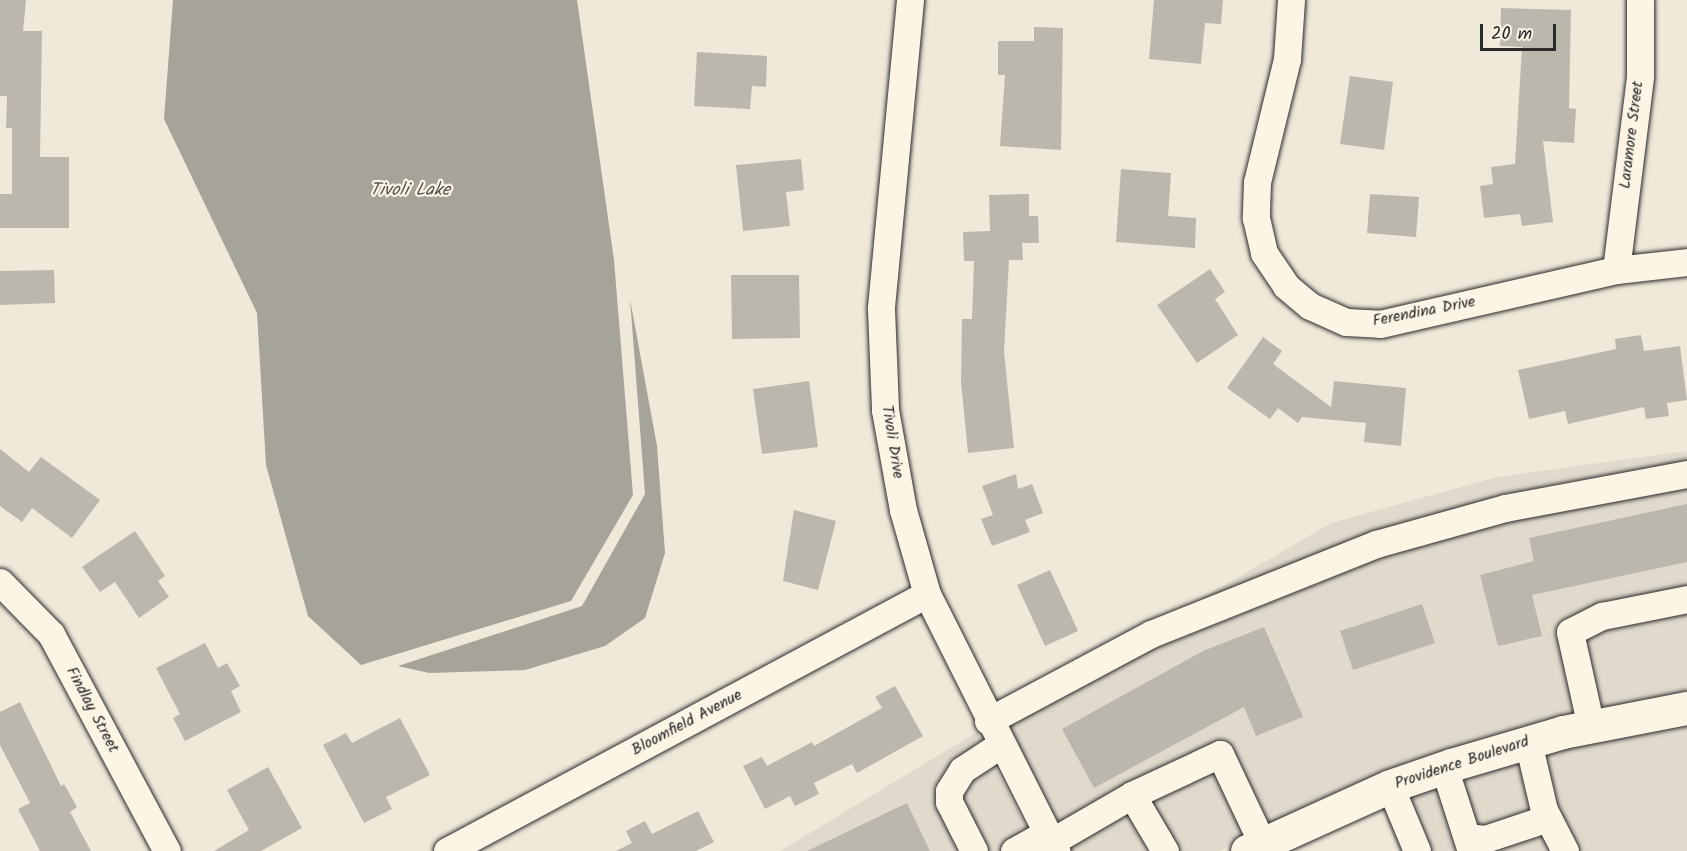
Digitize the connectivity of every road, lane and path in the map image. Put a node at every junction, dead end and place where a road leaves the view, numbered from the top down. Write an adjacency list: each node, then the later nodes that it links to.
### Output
1 (910, 0): 8 (street, Tivoli Drive)
2 (1291, 0): 5 (street, Ferendina Drive)
3 (1640, 0): 5 (street, Laramore Street)
4 (1687, 262): 5 (street, Ferendina Drive)
5 (1616, 270)
6 (1687, 474): 11 (street)
7 (0, 582): 22 (street, Findlay Street)
8 (927, 594): 11 (street, Tivoli Drive); 23 (street, Bloomfield Avenue)
9 (1687, 600): 12 (street)
10 (1687, 708): 12 (main road, Providence Boulevard)
11 (988, 721): 14 (street, Tivoli Drive)
12 (1591, 727): 13 (main road, Providence Boulevard)
13 (1528, 742): 15 (main road, Providence Boulevard); 18 (street)
14 (1000, 745): 19 (street, Tivoli Drive); 24 (street)
15 (1444, 767): 16 (main road, Providence Boulevard); 20 (street)
16 (1390, 786): 21 (main road, Providence Boulevard); 27 (street)
17 (1132, 795): 19 (street); 21 (street); 26 (street)
18 (1548, 818): 20 (street); 28 (street)
19 (1051, 842): 25 (street)
20 (1469, 844)
21 (1254, 847)
22 (167, 851)
23 (447, 851)
24 (974, 851)
25 (1014, 851)
26 (1165, 851)
27 (1417, 851)
28 (1565, 851)

